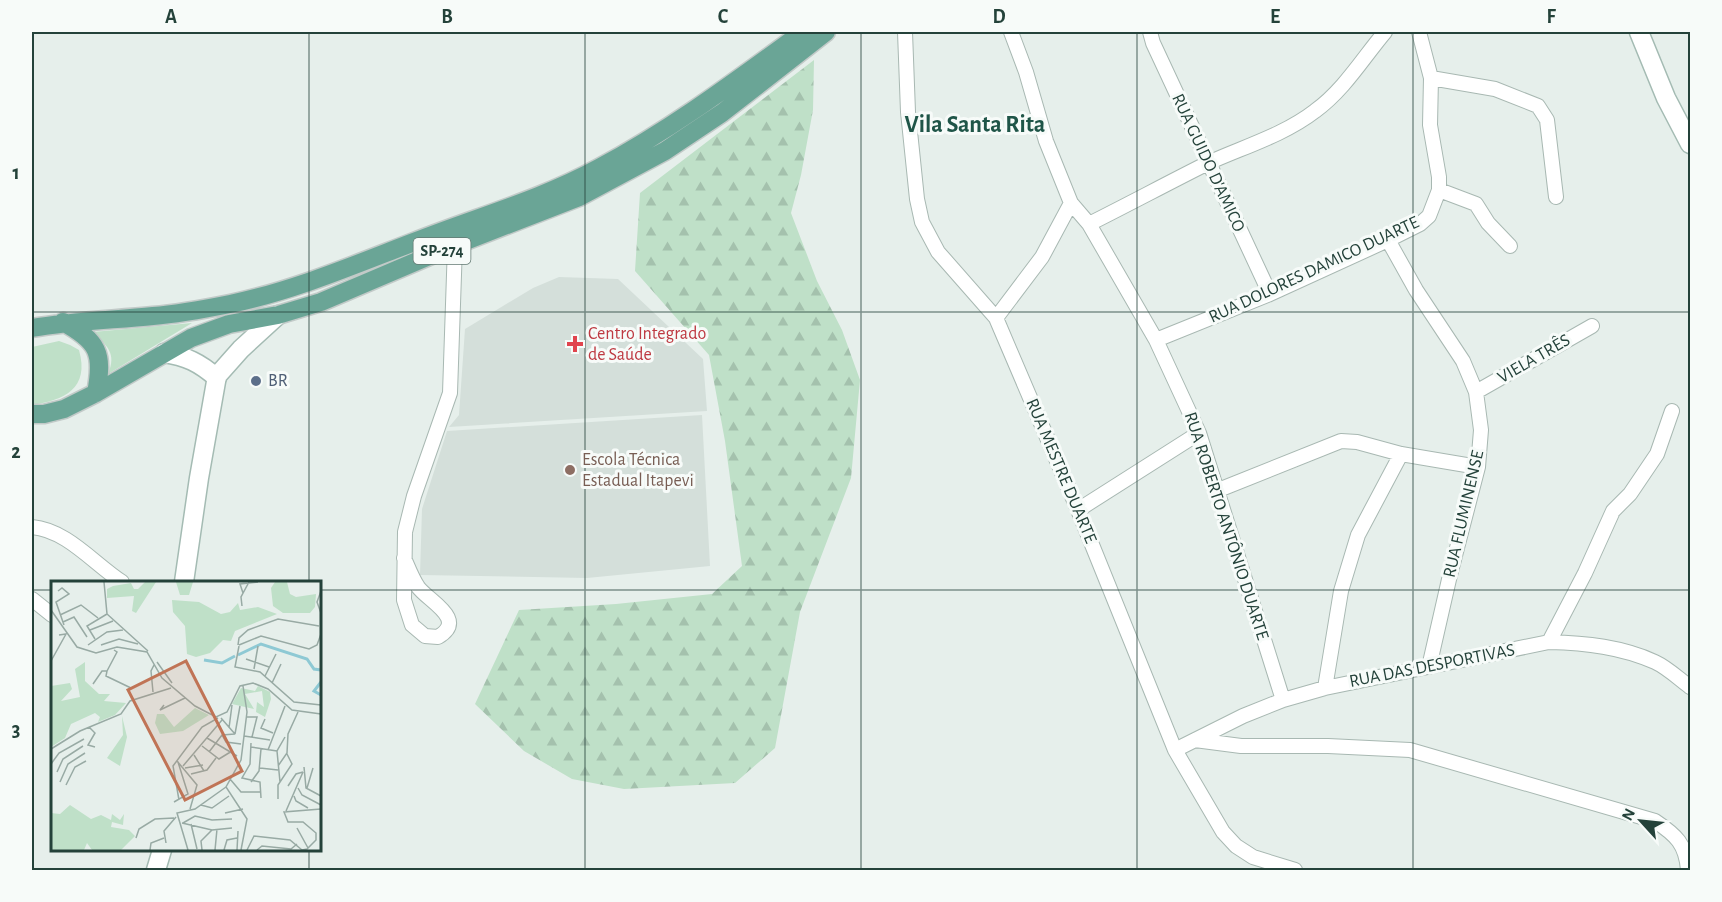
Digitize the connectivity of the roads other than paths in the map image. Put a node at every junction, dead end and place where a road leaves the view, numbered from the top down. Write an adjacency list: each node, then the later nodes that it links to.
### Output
1 (803, 32): 22 (main road, SP-274)
2 (826, 32): 17 (main road, SP-274)
3 (905, 32): 21 (street, RUA MESTRE DUARTE)
4 (1011, 32): 14 (street, RUA ROBERTO ANTÔNIO DUARTE)
5 (1150, 32): 11 (street, RUA GUIDO D'AMICO)
6 (1385, 32): 11 (street)
7 (1419, 32): 9 (street, RUA DOLORES DAMICO DUARTE)
8 (1639, 32): 10 (street)
9 (1431, 78): 12 (street, RUA DOLORES DAMICO DUARTE); 13 (street)
10 (1690, 144)
11 (1208, 164): 15 (street); 19 (street, RUA GUIDO D'AMICO)
12 (1439, 190): 16 (street, RUA DOLORES DAMICO DUARTE); 18 (street)
13 (1556, 197)
14 (1071, 202): 15 (street, RUA ROBERTO ANTÔNIO DUARTE); 21 (street)
15 (1089, 224): 25 (street, RUA ROBERTO ANTÔNIO DUARTE)
16 (1388, 240): 19 (street, RUA DOLORES DAMICO DUARTE); 28 (street, RUA FLUMINENSE)
17 (455, 245): 20 (main road, SP-274); 38 (street)
18 (1510, 246)
19 (1270, 294): 25 (street, RUA DOLORES DAMICO DUARTE)
20 (278, 315): 26 (main road, SP-274); 27 (street)
21 (996, 318): 36 (street, RUA MESTRE DUARTE)
22 (63, 322): 24 (main road, SP-274); 29 (main road)
23 (1592, 326): 28 (street, VIELA TRÊS)
24 (32, 328)
25 (1156, 340): 32 (street, RUA ROBERTO ANTÔNIO DUARTE)
26 (164, 353): 27 (street); 29 (main road, SP-274)
27 (216, 378): 40 (street)
28 (1476, 392): 34 (street, RUA FLUMINENSE)
29 (96, 393): 31 (main road, SP-274)
30 (1672, 411): 43 (street)
31 (32, 414)
32 (1199, 433): 35 (street, RUA ROBERTO ANTÔNIO DUARTE); 36 (street)
33 (1401, 454): 34 (street); 35 (street); 45 (street)
34 (1478, 467): 44 (street, RUA FLUMINENSE)
35 (1216, 491): 47 (street, RUA ROBERTO ANTÔNIO DUARTE)
36 (1078, 510): 49 (street, RUA MESTRE DUARTE)
37 (32, 527): 39 (street)
38 (404, 558): 38 (street)
39 (121, 581)
40 (184, 581)
41 (32, 599): 42 (street)
42 (51, 614)
43 (1549, 642): 44 (street, RUA DAS DESPORTIVAS); 46 (street, RUA DAS DESPORTIVAS)
44 (1429, 667): 45 (street, RUA DAS DESPORTIVAS)
45 (1325, 687): 47 (street, RUA DAS DESPORTIVAS)
46 (1690, 687)
47 (1283, 700): 48 (street, RUA DAS DESPORTIVAS)
48 (1195, 740): 49 (street, RUA DAS DESPORTIVAS); 53 (street)
49 (1175, 750): 52 (street, RUA MESTRE DUARTE)
50 (161, 851): 51 (street)
51 (156, 870)
52 (1295, 870)
53 (1688, 870)

